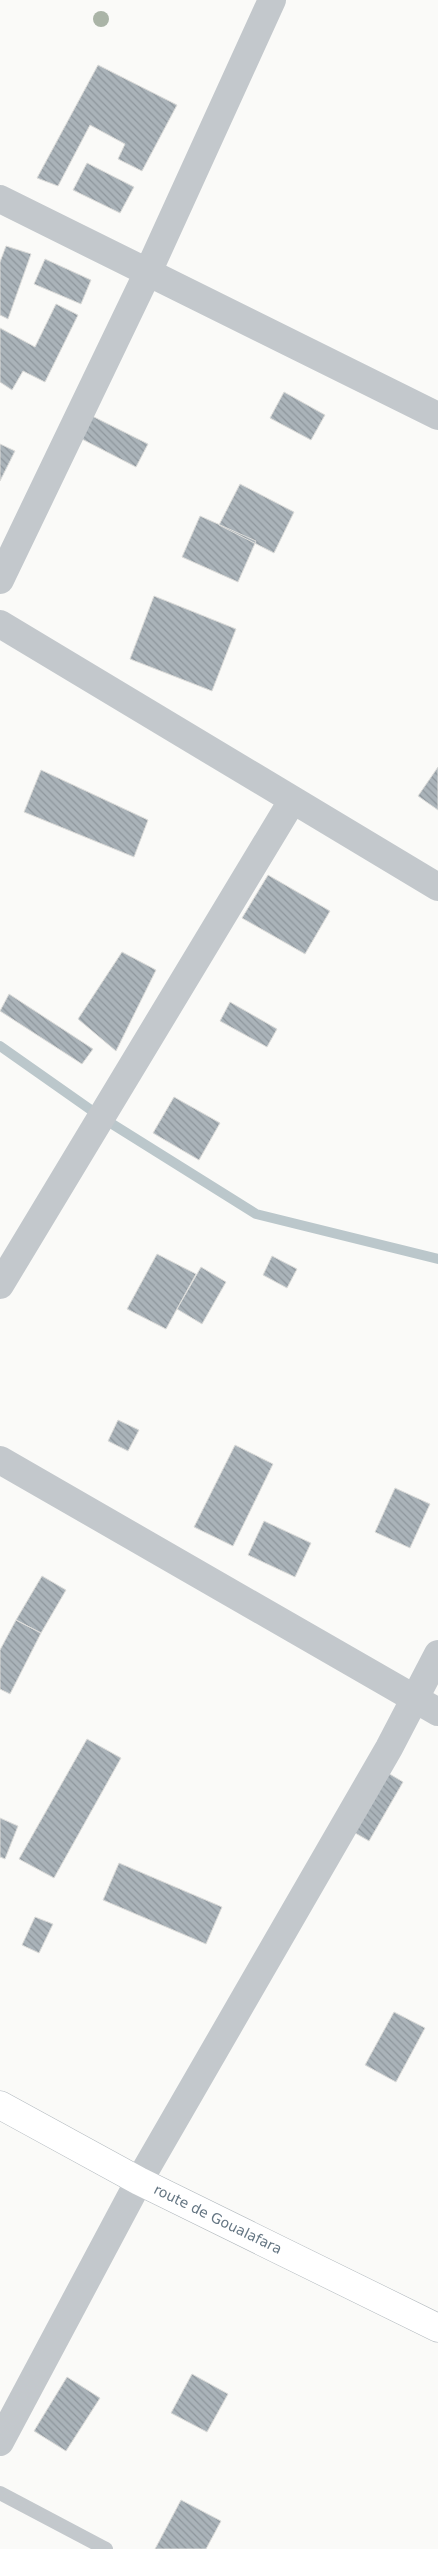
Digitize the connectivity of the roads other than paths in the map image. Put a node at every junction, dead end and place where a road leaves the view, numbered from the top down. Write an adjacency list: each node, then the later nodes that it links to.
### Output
1 (272, 0): 3 (street)
2 (0, 199): 3 (street)
3 (148, 272): 4 (street); 5 (street)
4 (438, 416)
5 (0, 580)
6 (0, 624): 7 (street)
7 (292, 801): 8 (street); 9 (street)
8 (438, 887)
9 (0, 1286)
10 (0, 1460): 12 (street)
11 (438, 1654): 12 (street)
12 (414, 1700): 13 (street); 15 (street)
13 (438, 1712)
14 (0, 2105): 15 (street, route de Goualafara)
15 (139, 2181): 16 (street, route de Goualafara); 17 (street)
16 (438, 2328)
17 (0, 2442)
18 (0, 2493): 19 (lane)
19 (106, 2549)

